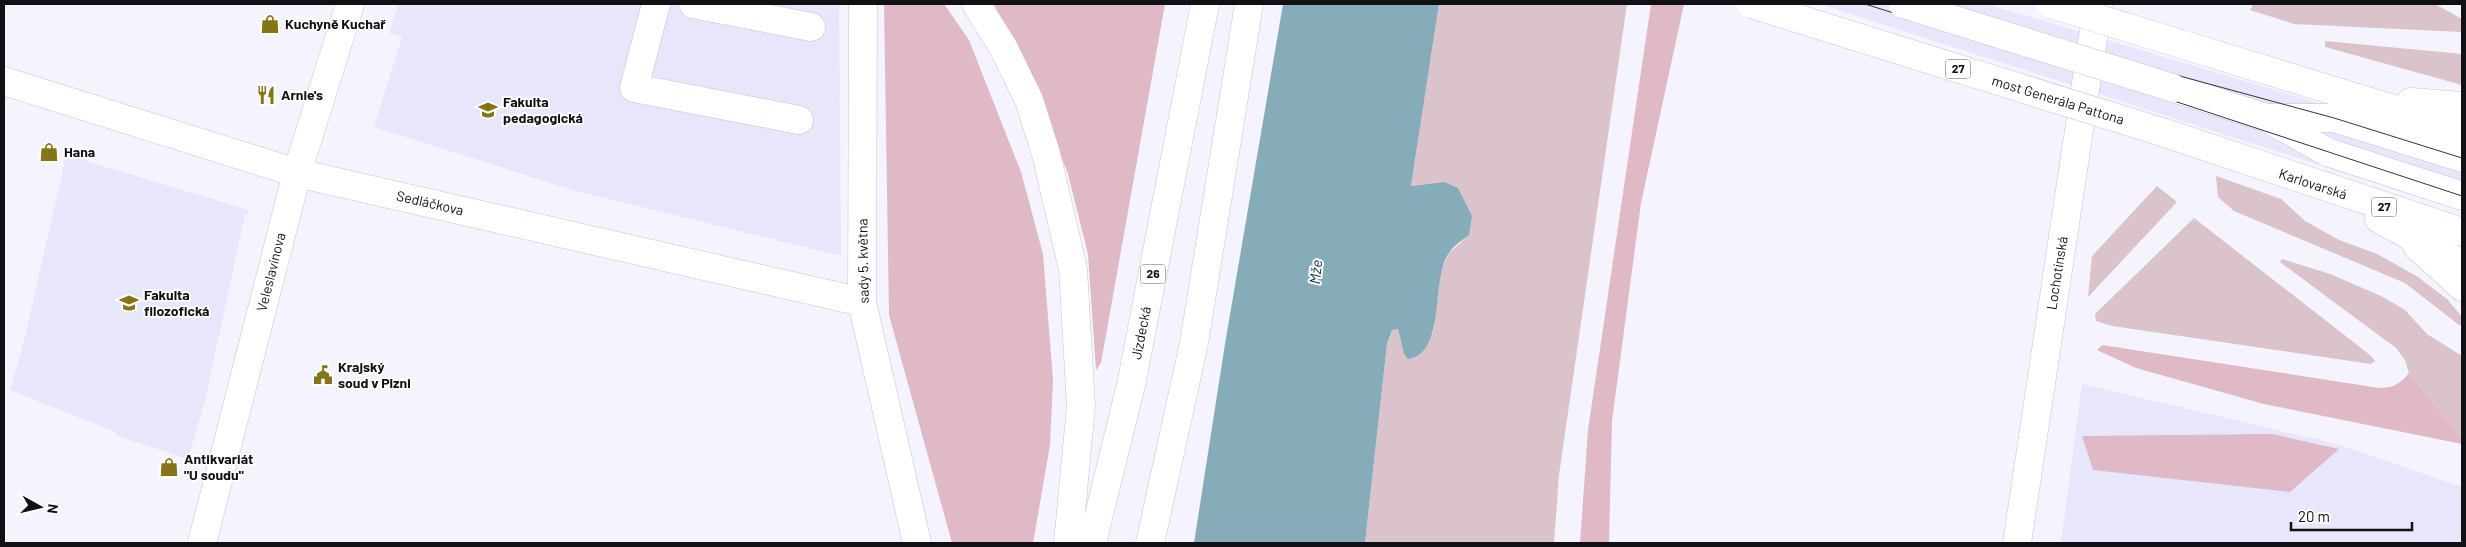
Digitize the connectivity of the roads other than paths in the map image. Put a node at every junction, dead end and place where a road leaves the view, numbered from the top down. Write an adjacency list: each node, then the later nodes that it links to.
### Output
1 (350, 4): 21 (main road, Veleslavínova)
2 (656, 4): 17 (main road)
3 (693, 4): 12 (main road)
4 (863, 4): 28 (main road, sady 5. května)
5 (976, 4): 31 (main road)
6 (1205, 4): 32 (main road, Jízdecká / 26)
7 (1248, 4): 33 (main road)
8 (1751, 4): 19 (main road, most Generála Pattona / 27, bridge)
9 (1903, 4): 16 (main road, bridge)
10 (2051, 4): 14 (main road, bridge)
11 (2098, 4): 34 (main road, Lochotínská)
12 (811, 27)
13 (4, 81): 21 (main road, Sedláčkova)
14 (2352, 96): 15 (main road); 18 (main road)
15 (2462, 106)
16 (2268, 118): 20 (main road); 23 (main road)
17 (799, 120)
18 (2462, 130)
19 (2165, 133): 22 (main road, Karlovarská / 27)
20 (2462, 158)
21 (297, 172): 28 (main road, Sedláčkova); 29 (main road, Veleslavínova)
22 (2306, 182): 24 (main road); 25 (main road, Karlovarská / 27)
23 (2462, 196)
24 (2397, 228): 26 (main road); 27 (main road)
25 (2462, 232)
26 (2462, 264)
27 (2462, 287)
28 (862, 302): 30 (main road, sady 5. května)
29 (202, 543)
30 (917, 543)
31 (1068, 543)
32 (1092, 543)
33 (1150, 543)
34 (2017, 543)

